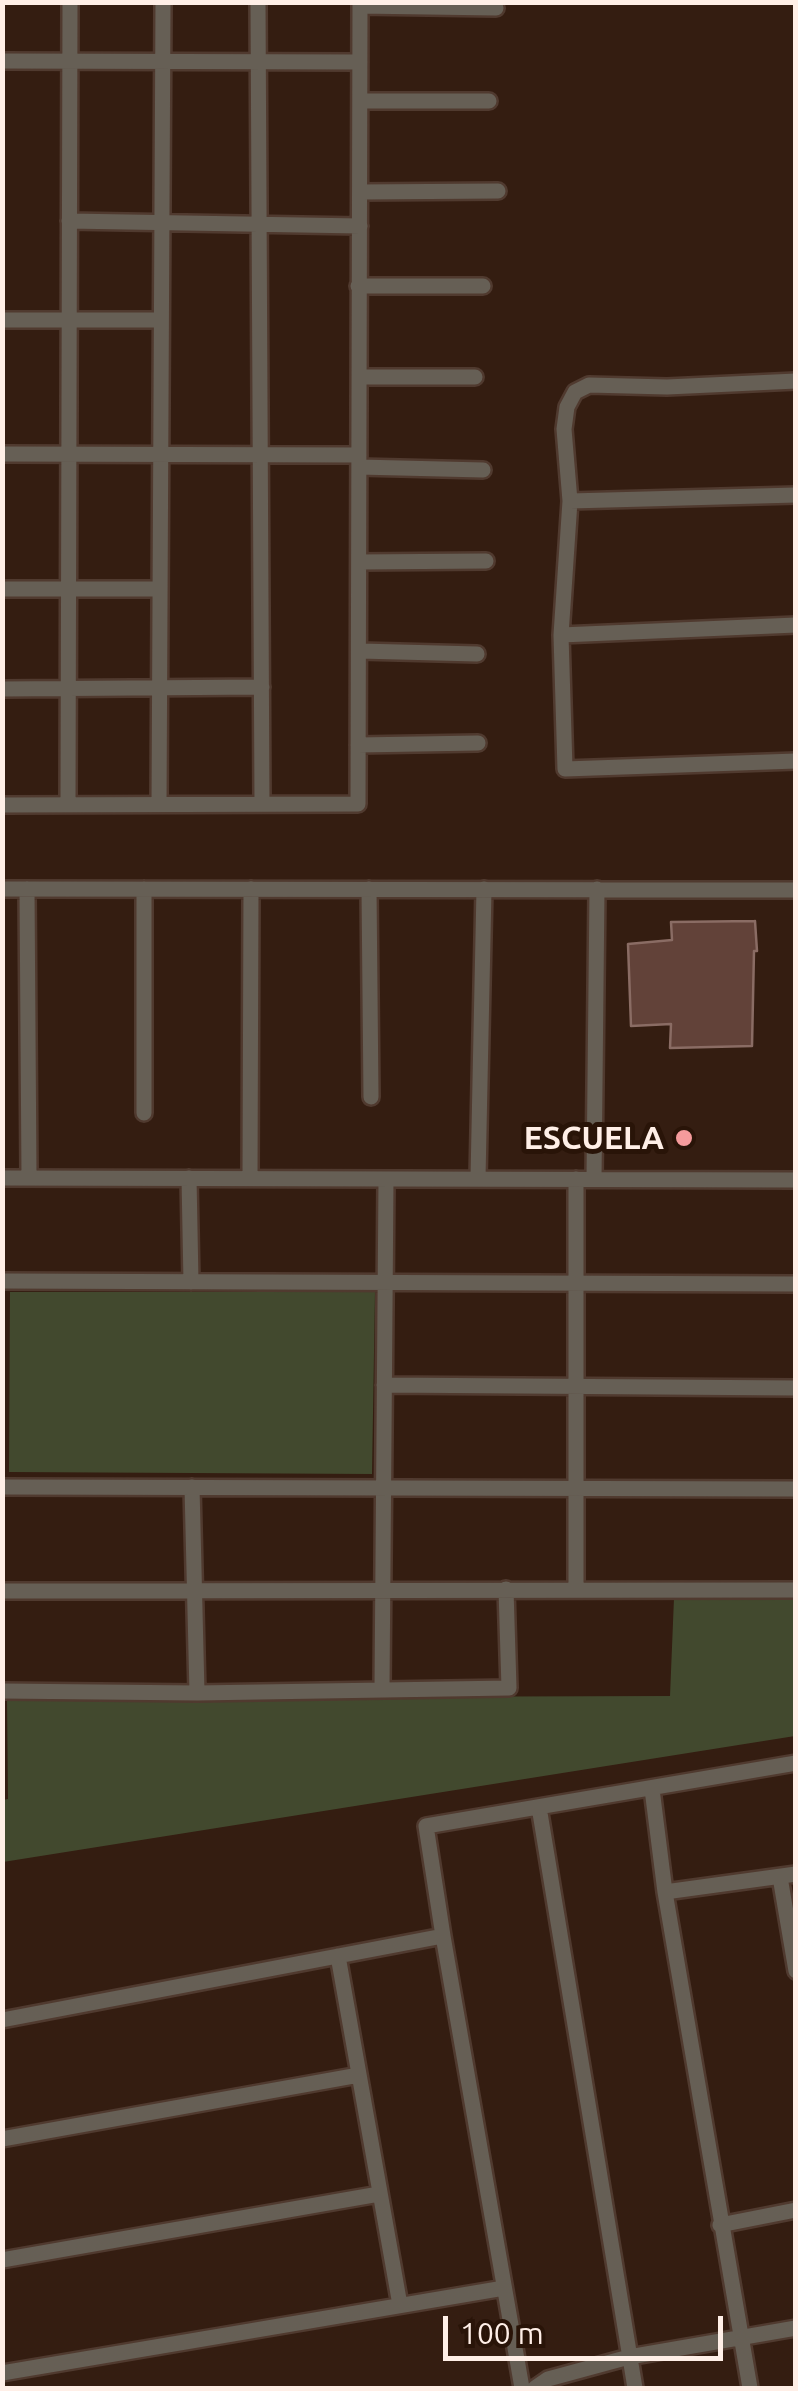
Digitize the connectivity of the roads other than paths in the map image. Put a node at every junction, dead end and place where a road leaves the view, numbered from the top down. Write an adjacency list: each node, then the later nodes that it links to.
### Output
1 (70, 2): 7 (street)
2 (163, 2): 8 (street)
3 (258, 2): 9 (street)
4 (360, 4): 5 (street); 10 (street)
5 (496, 8)
6 (2, 60): 7 (street)
7 (70, 61): 8 (street); 15 (street)
8 (163, 61): 9 (street); 16 (street)
9 (259, 62): 10 (street); 17 (street)
10 (360, 62): 11 (street)
11 (360, 101): 12 (street); 14 (street)
12 (489, 101)
13 (498, 191): 14 (street)
14 (360, 192): 18 (street)
15 (69, 221): 16 (street); 22 (street)
16 (162, 223): 17 (street); 23 (street)
17 (260, 225): 18 (street); 30 (street)
18 (360, 226): 19 (street)
19 (358, 286): 20 (street); 24 (street)
20 (483, 286)
21 (2, 320): 22 (street)
22 (69, 320): 23 (street); 28 (street)
23 (161, 320): 29 (street)
24 (360, 377): 25 (street); 31 (street)
25 (475, 377)
26 (796, 381): 34 (street)
27 (2, 454): 28 (street)
28 (68, 454): 29 (street); 37 (street)
29 (160, 454): 30 (street); 39 (street)
30 (261, 454): 31 (street); 44 (street)
31 (359, 461): 32 (street); 36 (street)
32 (482, 470)
33 (796, 494): 34 (street)
34 (570, 502): 41 (street)
35 (486, 561): 36 (street)
36 (359, 562): 42 (street)
37 (68, 588): 38 (street); 39 (street); 47 (street)
38 (2, 589)
39 (160, 589): 45 (street)
40 (796, 625): 41 (street)
41 (561, 634): 50 (street)
42 (360, 651): 43 (street); 49 (street)
43 (477, 654)
44 (262, 687): 45 (street); 54 (street)
45 (160, 688): 47 (street); 53 (street)
46 (2, 689): 47 (street)
47 (68, 689): 52 (street)
48 (478, 744): 49 (street)
49 (358, 745): 54 (street)
50 (796, 761)
51 (2, 804): 52 (street)
52 (68, 804): 53 (street)
53 (159, 804): 54 (street)
54 (262, 804)
55 (2, 889): 56 (street)
56 (27, 889): 57 (street); 67 (street)
57 (144, 889): 58 (street); 64 (street)
58 (251, 889): 59 (street); 65 (street)
59 (369, 889): 60 (street); 63 (street)
60 (484, 890): 61 (street); 70 (street)
61 (598, 890): 62 (street); 72 (street)
62 (796, 890)
63 (371, 1097)
64 (144, 1113)
65 (250, 1177): 68 (street); 69 (street)
66 (2, 1178): 67 (street)
67 (29, 1178): 68 (street)
68 (189, 1178): 75 (street)
69 (386, 1178): 70 (street); 76 (street)
70 (478, 1178): 71 (street)
71 (576, 1179): 72 (street); 77 (street)
72 (594, 1179): 73 (street)
73 (796, 1180)
74 (2, 1281): 75 (street)
75 (192, 1282): 76 (street)
76 (385, 1282): 77 (street); 79 (street)
77 (576, 1283): 78 (street); 80 (street)
78 (796, 1284)
79 (384, 1385): 80 (street); 84 (street)
80 (576, 1386): 81 (street); 85 (street)
81 (796, 1388)
82 (2, 1487): 83 (street)
83 (192, 1487): 84 (street); 88 (street)
84 (382, 1488): 85 (street); 89 (street)
85 (576, 1488): 86 (street); 90 (street)
86 (796, 1489)
87 (506, 1589): 89 (street); 90 (street); 93 (street)
88 (195, 1590): 89 (street); 92 (street); 95 (street)
89 (381, 1590): 93 (street)
90 (576, 1590): 91 (street)
91 (796, 1590)
92 (2, 1591)
93 (382, 1688): 95 (street)
94 (2, 1691): 95 (street)
95 (196, 1693)
96 (796, 1764): 97 (street)
97 (652, 1789): 98 (street); 100 (street)
98 (539, 1807): 101 (street); 115 (street)
99 (788, 1875): 100 (street); 103 (street)
100 (665, 1892): 109 (street)
101 (443, 1936): 102 (street); 111 (street)
102 (338, 1956): 104 (street); 105 (street)
103 (796, 1971)
104 (2, 2020)
105 (359, 2075): 106 (street); 107 (street)
106 (2, 2139)
107 (379, 2194): 110 (street); 112 (street)
108 (796, 2210): 109 (street)
109 (720, 2225): 114 (street)
110 (2, 2260)
111 (504, 2288): 112 (street); 117 (street)
112 (400, 2305): 116 (street)
113 (796, 2328): 114 (street)
114 (742, 2337): 115 (street); 120 (street)
115 (629, 2357): 118 (street); 119 (street)
116 (2, 2373)
117 (522, 2388)
118 (535, 2388)
119 (635, 2388)
120 (750, 2388)

